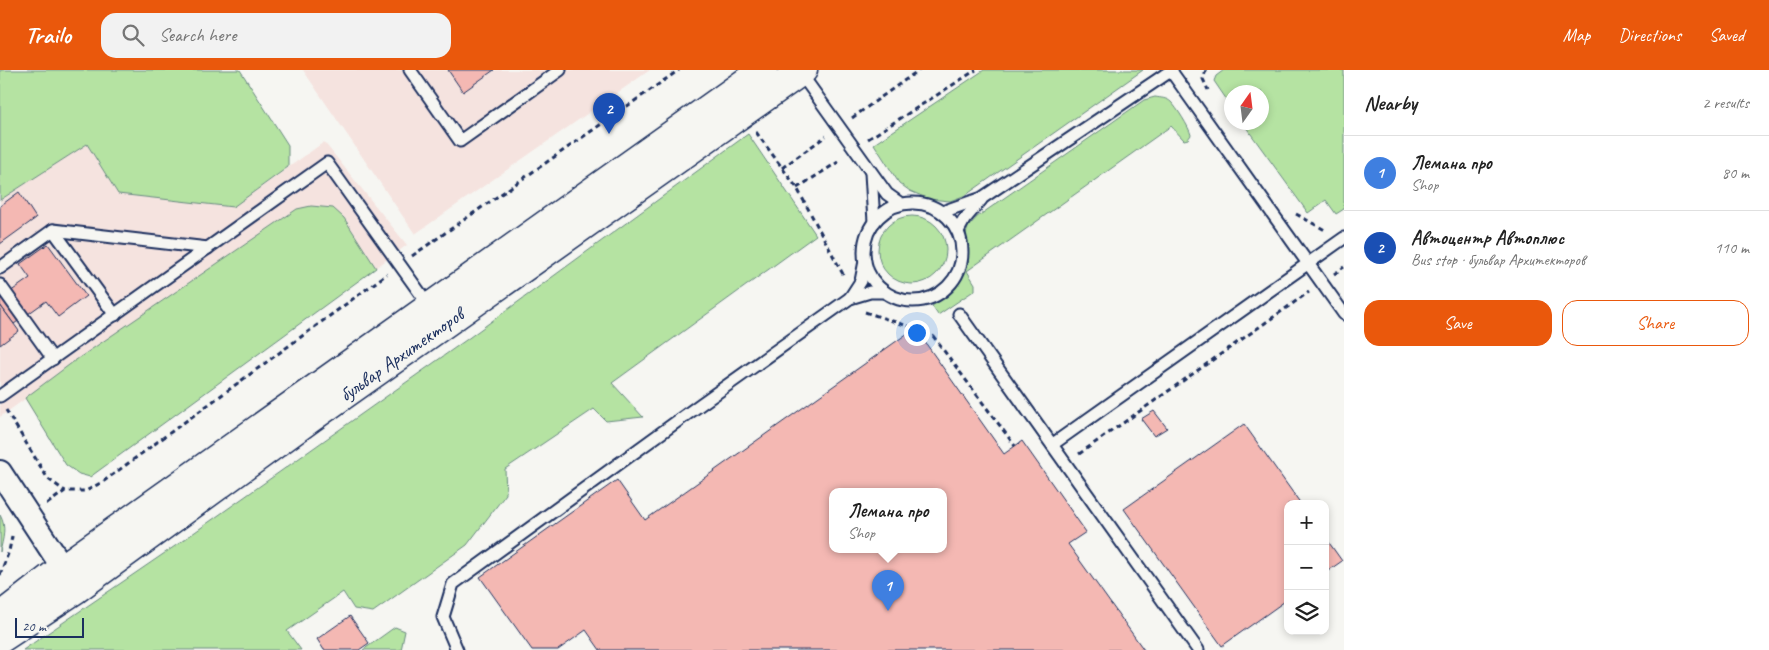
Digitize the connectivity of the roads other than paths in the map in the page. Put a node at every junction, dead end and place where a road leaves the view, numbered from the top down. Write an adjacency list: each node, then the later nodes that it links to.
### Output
1 (410, 70): 2 (lane)
2 (560, 70)
3 (763, 70): 21 (main road, бульвар Архитекторов)
4 (800, 71): 6 (lane); 29 (main road, бульвар Архитекторов)
5 (1172, 71): 7 (lane); 16 (lane)
6 (871, 173): 8 (lane); 10 (lane)
7 (982, 198): 9 (lane); 12 (lane)
8 (901, 204): 9 (lane); 10 (lane)
9 (942, 212): 12 (lane)
10 (874, 222): 15 (lane)
11 (53, 230): 14 (lane); 17 (lane); 24 (lane)
12 (958, 231): 19 (lane)
13 (1344, 238): 16 (lane)
14 (208, 248): 21 (lane); 24 (lane)
15 (865, 260): 19 (lane); 20 (lane)
16 (1308, 263): 23 (lane); 27 (lane)
17 (0, 268)
18 (0, 285): 25 (lane)
19 (885, 292): 20 (lane)
20 (850, 298): 32 (lane)
21 (431, 308): 29 (main road, бульвар Архитекторов)
22 (959, 314): 27 (lane)
23 (1344, 314)
24 (115, 315): 25 (lane)
25 (53, 359): 26 (lane)
26 (0, 396)
27 (1053, 444): 33 (lane)
28 (0, 472): 29 (street)
29 (70, 578): 30 (main road, бульвар Архитекторов); 31 (main road, бульвар Архитекторов)
30 (0, 617)
31 (0, 639)
32 (457, 650)
33 (1198, 650)

